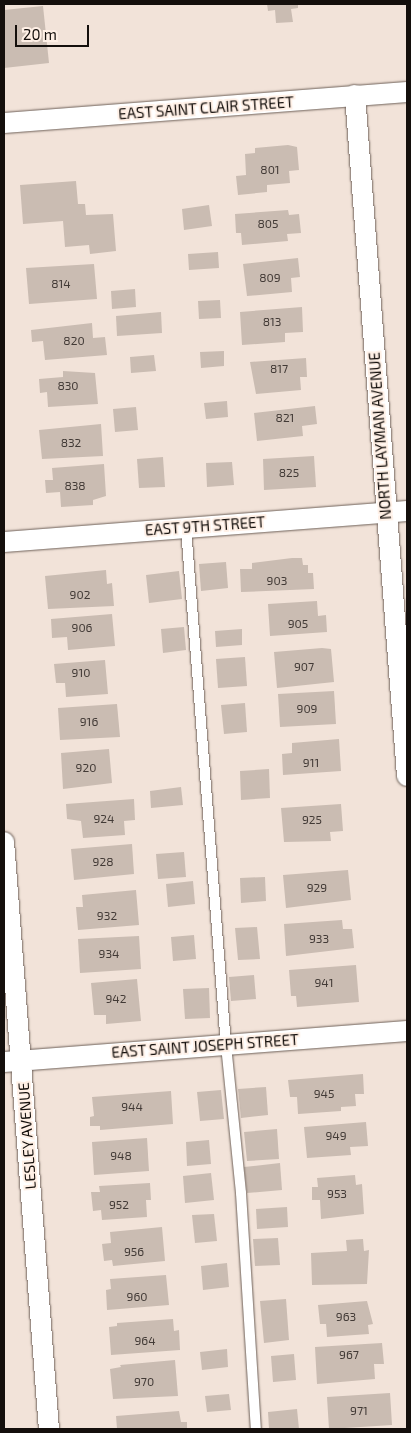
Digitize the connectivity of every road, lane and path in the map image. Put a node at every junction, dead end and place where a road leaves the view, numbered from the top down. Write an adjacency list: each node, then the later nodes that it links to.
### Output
1 (407, 92): 2 (street, EAST SAINT CLAIR STREET)
2 (354, 95): 3 (street, EAST SAINT CLAIR STREET); 5 (street, NORTH LAYMAN AVENUE)
3 (4, 123)
4 (407, 511): 5 (street, EAST 9TH STREET)
5 (386, 512): 6 (street, EAST 9TH STREET); 8 (street, NORTH LAYMAN AVENUE)
6 (186, 528): 7 (street, EAST 9TH STREET); 11 (lane)
7 (4, 542)
8 (407, 776)
9 (4, 842): 12 (street, LESLEY AVENUE)
10 (407, 1031): 11 (street, EAST SAINT JOSEPH STREET)
11 (226, 1045): 12 (street, EAST SAINT JOSEPH STREET); 14 (lane)
12 (12, 1061): 13 (street, LESLEY AVENUE)
13 (49, 1429)
14 (256, 1429)

